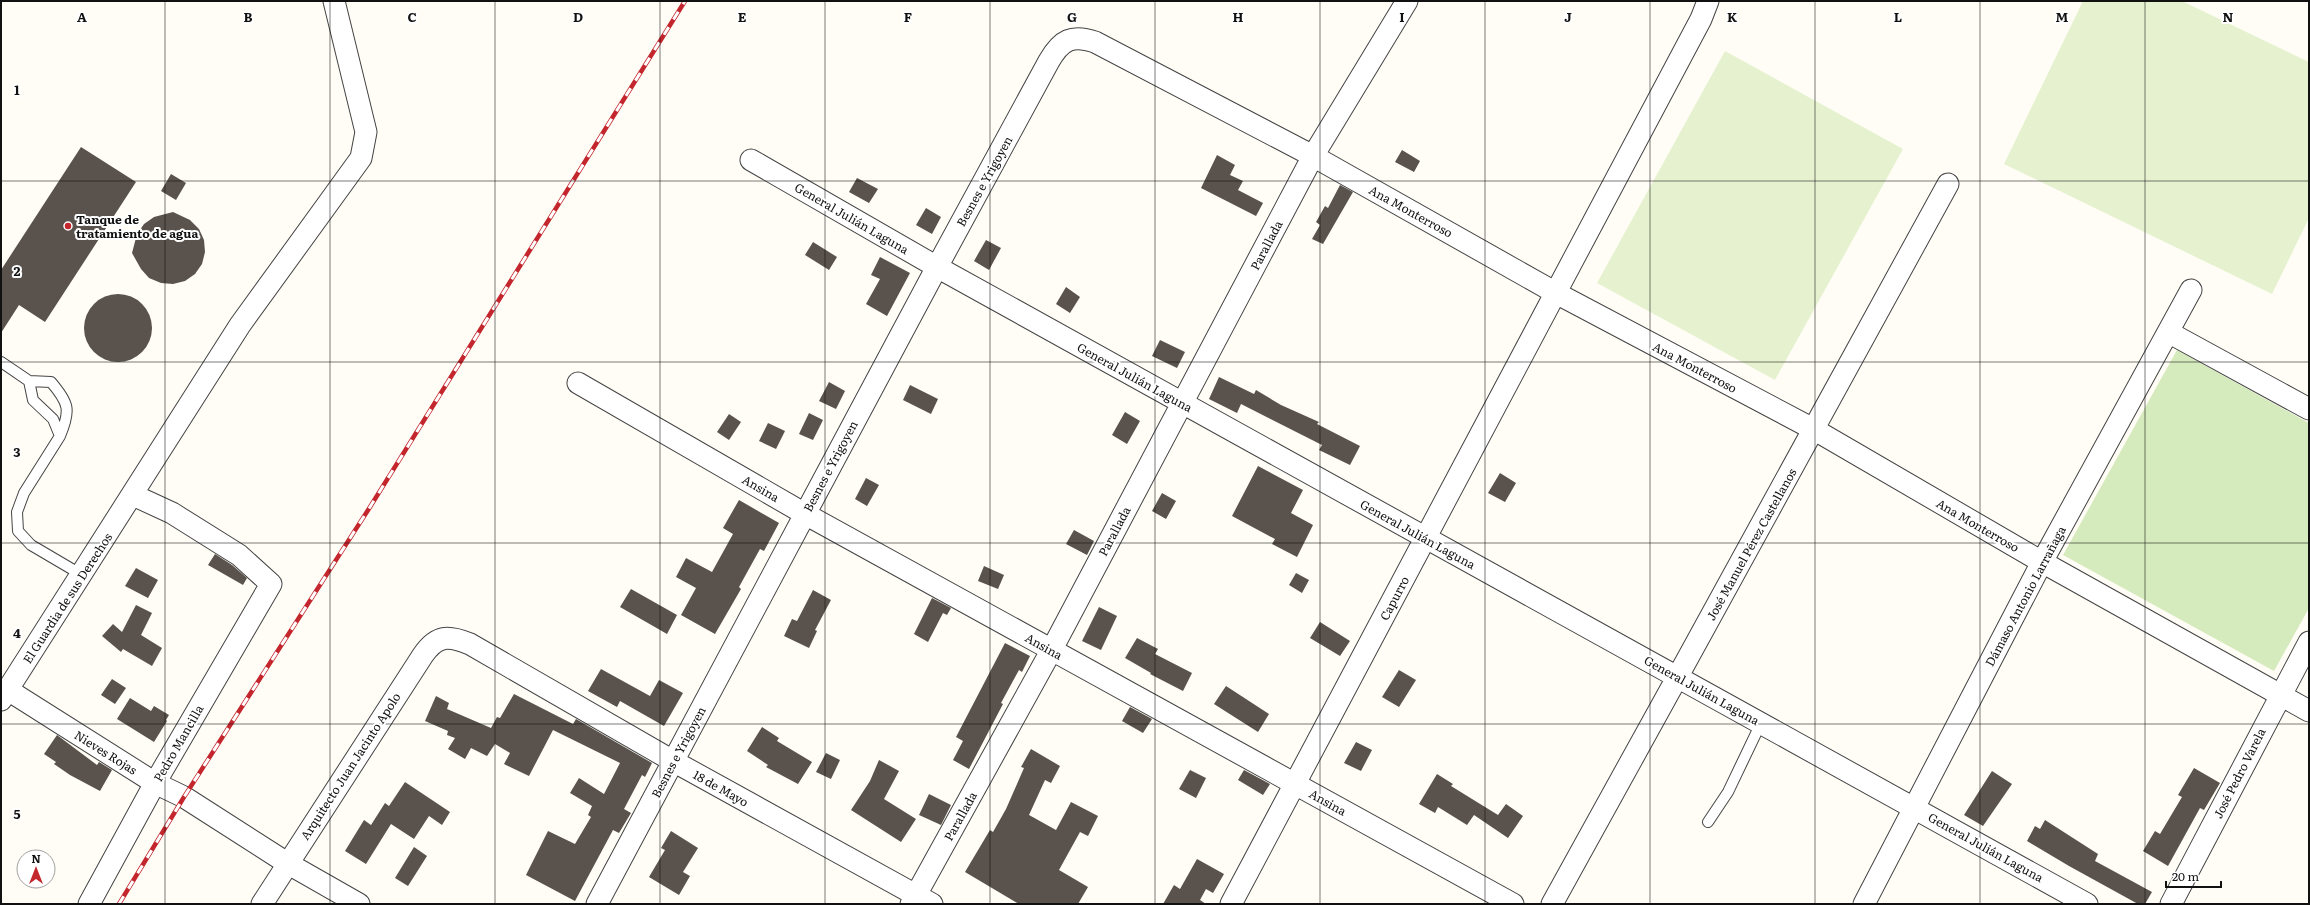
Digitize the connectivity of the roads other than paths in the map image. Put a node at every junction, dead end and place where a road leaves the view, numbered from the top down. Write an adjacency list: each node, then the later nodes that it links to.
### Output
1 (334, 1): 19 (street, El Guardia de sus Derechos)
2 (1407, 1): 5 (street, Parallada)
3 (1708, 1): 10 (street, Capurro)
4 (1074, 38): 5 (street, Ana Monterroso); 8 (street, Besnes e Yrigoyen)
5 (1313, 156): 10 (street, Ana Monterroso); 15 (street, Parallada)
6 (751, 160): 8 (street, General Julián Laguna)
7 (1948, 184): 17 (street, José Manuel Pérez Castellanos)
8 (937, 267): 15 (street, General Julián Laguna); 20 (street, Besnes e Yrigoyen)
9 (2191, 290): 11 (street, Dámaso Antonio Larrañaga)
10 (1556, 293): 17 (street, Ana Monterroso); 21 (street, Capurro)
11 (2168, 332): 16 (street); 22 (street, Dámaso Antonio Larrañaga)
12 (1, 362): 13 (lane)
13 (29, 381): 18 (lane); 18 (lane)
14 (578, 383): 20 (street, Ansina)
15 (1182, 402): 21 (street, General Julián Laguna); 26 (street, Parallada)
16 (2309, 409)
17 (1815, 430): 22 (street, Ana Monterroso); 27 (street, José Manuel Pérez Castellanos)
18 (60, 436): 23 (lane)
19 (133, 496): 23 (street, El Guardia de sus Derechos); 33 (street, Pedro Mancilla)
20 (805, 514): 26 (street, Ansina); 32 (street, Besnes e Yrigoyen)
21 (1426, 538): 27 (street, General Julián Laguna); 34 (street, Capurro)
22 (2042, 562): 29 (street, Ana Monterroso); 35 (street, Dámaso Antonio Larrañaga)
23 (82, 575): 28 (street, El Guardia de sus Derechos)
24 (447, 638): 32 (street, 18 de Mayo); 37 (street, Arquitecto Juan Jacinto Apolo)
25 (2309, 642): 29 (street, José Pedro Varela)
26 (1051, 651): 34 (street, Ansina); 38 (street, Parallada)
27 (1677, 676): 31 (street, General Julián Laguna); 45 (street, José Manuel Pérez Castellanos)
28 (4, 695): 33 (street, Nieves Rojas)
29 (2280, 695): 30 (street, Ana Monterroso); 48 (street, José Pedro Varela)
30 (2309, 711)
31 (1761, 723): 35 (street, General Julián Laguna); 36 (lane)
32 (673, 761): 38 (street, 18 de Mayo); 42 (street, Besnes e Yrigoyen)
33 (155, 783): 37 (street, Nieves Rojas); 39 (street, Pedro Mancilla)
34 (1295, 783): 43 (street, Capurro); 44 (street, Ansina)
35 (1915, 807): 46 (street, Dámaso Antonio Larrañaga); 47 (street, General Julián Laguna)
36 (1708, 822)
37 (287, 863): 40 (street, Arquitecto Juan Jacinto Apolo); 41 (street, Nieves Rojas)
38 (919, 901)
39 (89, 904)
40 (262, 904)
41 (359, 904)
42 (597, 904)
43 (1231, 904)
44 (1512, 904)
45 (1552, 904)
46 (1864, 904)
47 (2087, 904)
48 (2172, 904)

